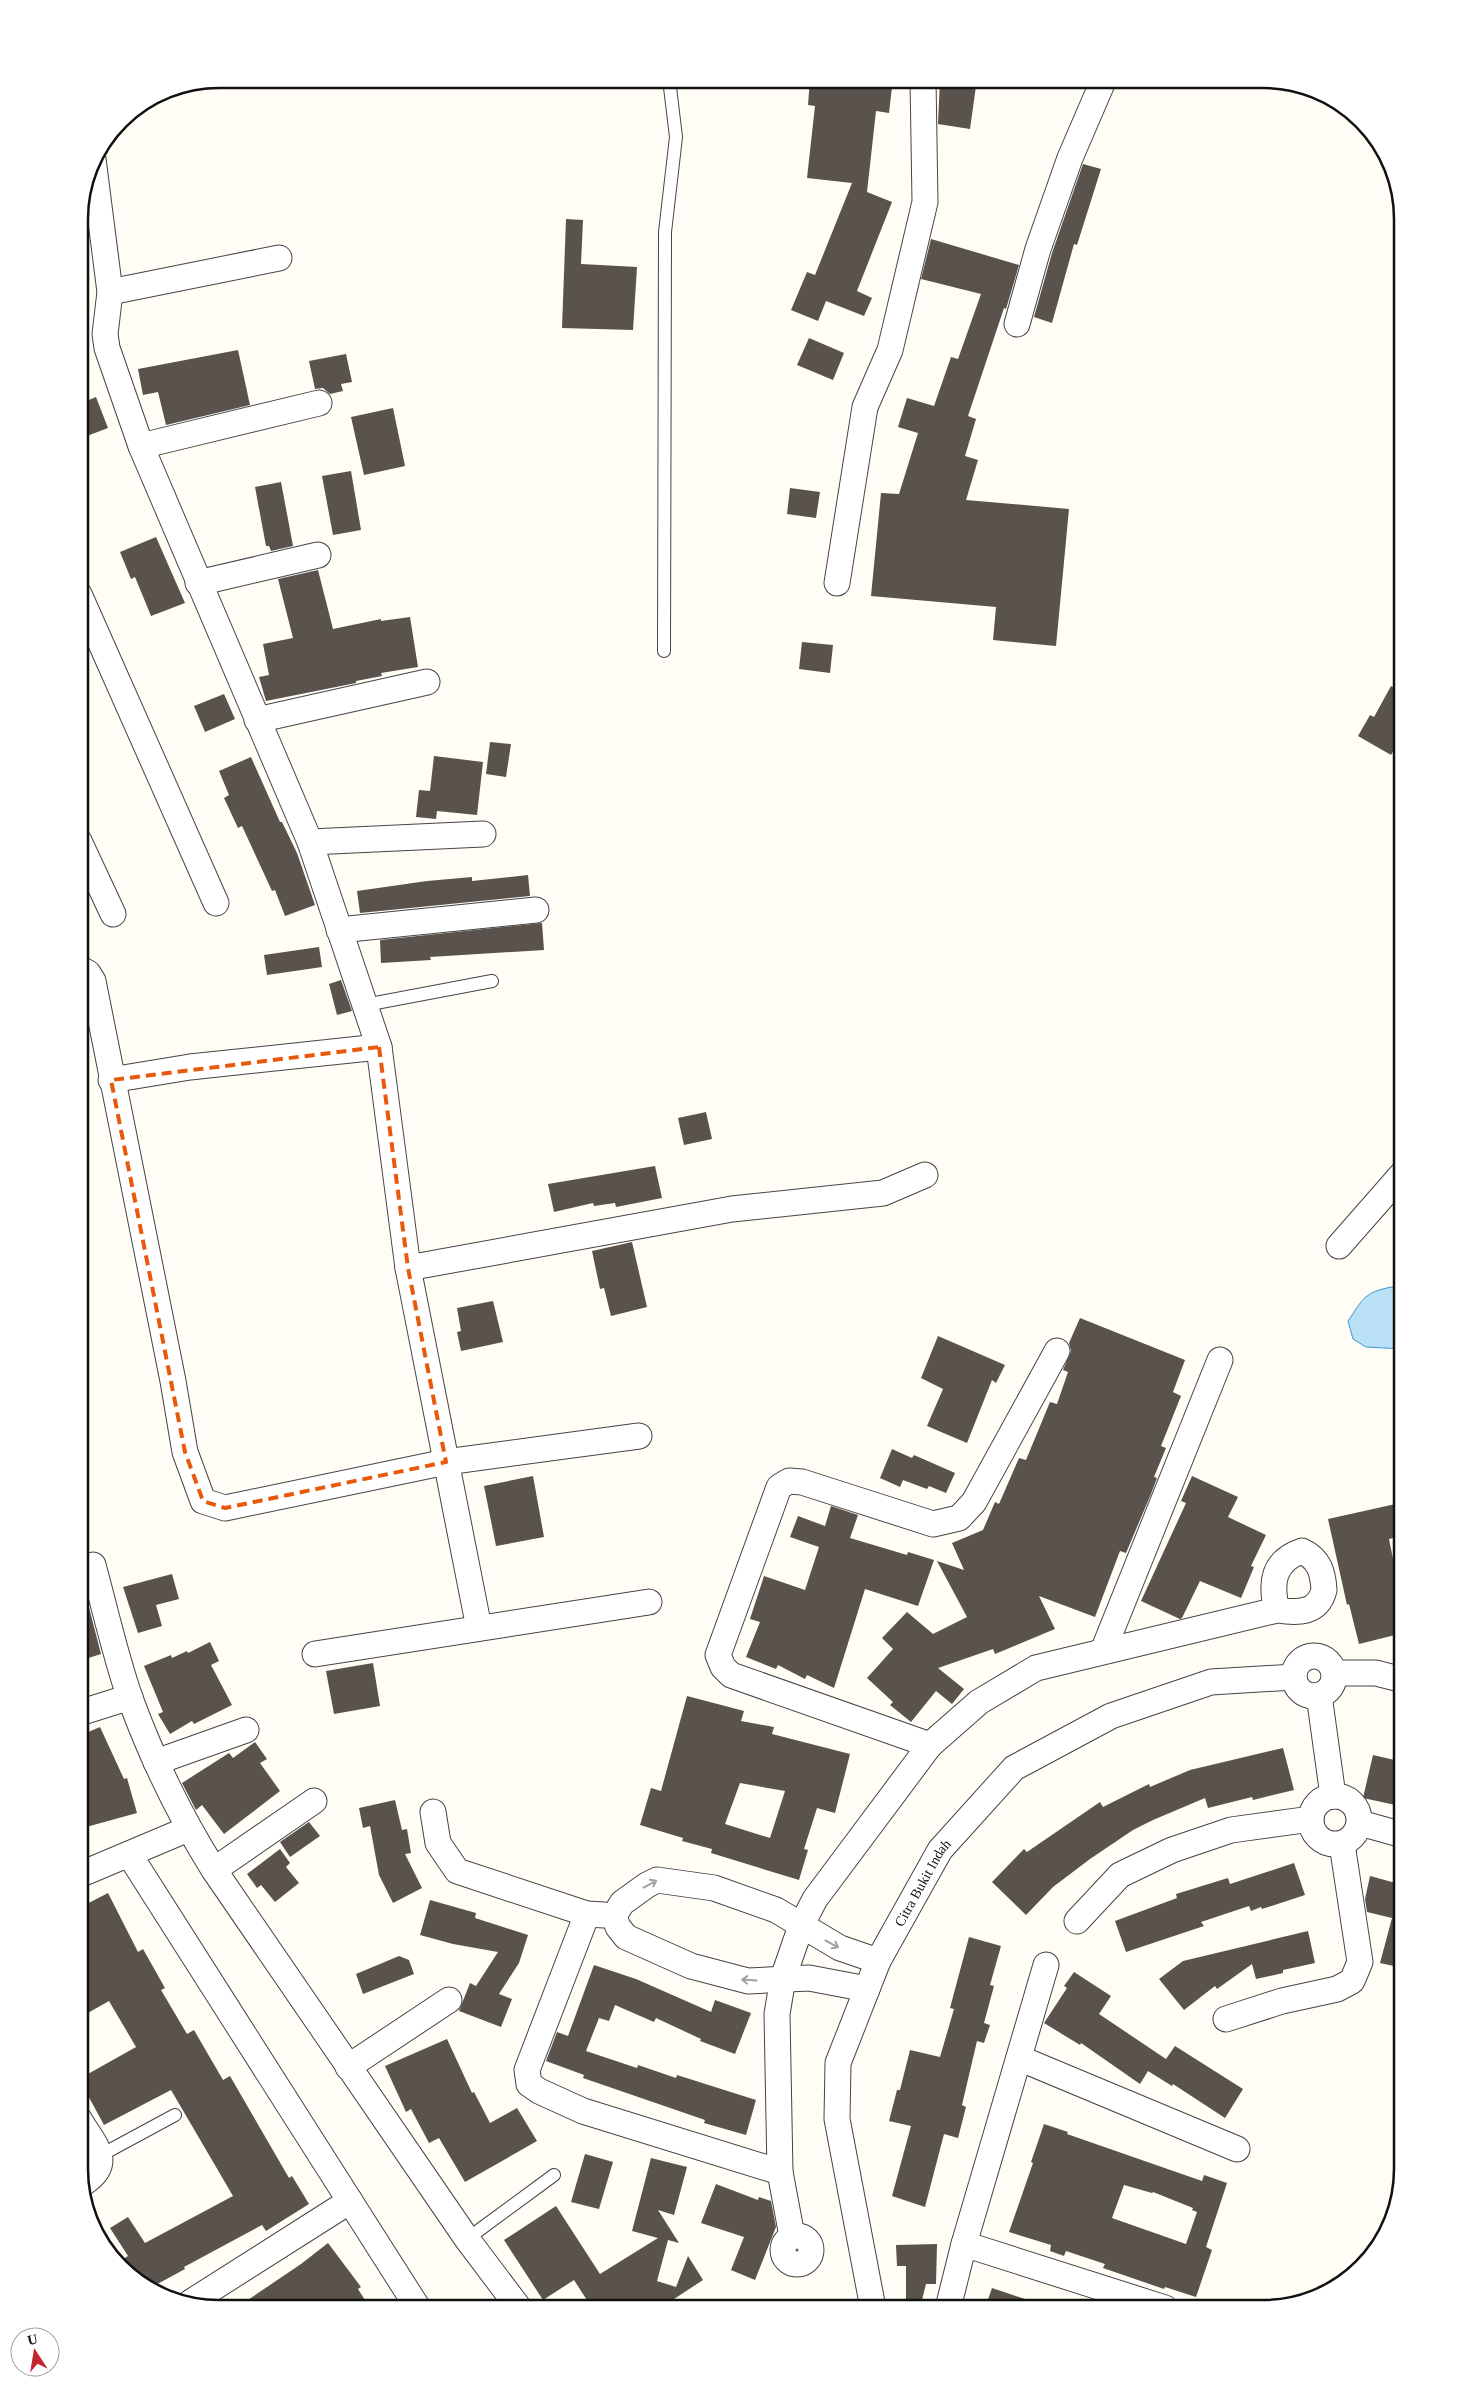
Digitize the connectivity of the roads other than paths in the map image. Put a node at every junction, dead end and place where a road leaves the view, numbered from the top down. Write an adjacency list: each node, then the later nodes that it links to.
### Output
1 (670, 88): 14 (lane)
2 (923, 88): 12 (street)
3 (1100, 88): 7 (street)
4 (95, 174): 6 (street)
5 (279, 258): 6 (street)
6 (110, 292): 9 (street)
7 (1017, 324)
8 (318, 403): 9 (street)
9 (140, 446): 11 (street)
10 (318, 555): 11 (street)
11 (198, 582): 16 (street)
12 (836, 583)
13 (88, 614): 20 (street)
14 (664, 650)
15 (427, 682): 16 (street)
16 (257, 720): 18 (street)
17 (482, 834): 18 (street)
18 (310, 842): 23 (street)
19 (88, 860): 22 (street)
20 (216, 903)
21 (536, 910): 23 (street)
22 (113, 914)
23 (339, 930): 26 (street)
24 (88, 973): 28 (street)
25 (492, 981): 26 (lane)
26 (365, 1005): 27 (street)
27 (379, 1047): 28 (street); 32 (street)
28 (111, 1080): 36 (street)
29 (925, 1175): 32 (street)
30 (1394, 1183): 31 (street)
31 (1338, 1246)
32 (408, 1268): 36 (street)
33 (1057, 1351): 50 (street)
34 (1220, 1360): 41 (street)
35 (639, 1436): 36 (street)
36 (446, 1462): 40 (street)
37 (93, 1565): 47 (street)
38 (649, 1602): 40 (street)
39 (1278, 1610): 41 (street)
40 (479, 1628): 42 (street)
41 (1103, 1651): 50 (street)
42 (315, 1654)
43 (1334, 1673): 44 (street); 45 (street); 46 (street)
44 (1294, 1677): 46 (street); 67 (street, Citra Bukit Indah)
45 (1394, 1678)
46 (1319, 1695): 52 (street)
47 (130, 1697): 48 (street); 51 (street)
48 (88, 1710)
49 (246, 1730): 51 (street)
50 (930, 1744): 66 (street)
51 (156, 1762): 57 (street)
52 (1333, 1796): 55 (street); 56 (street)
53 (314, 1801): 61 (street)
54 (432, 1812): 63 (street)
55 (1311, 1819): 59 (street); 65 (street)
56 (1360, 1823): 58 (street); 59 (street)
57 (188, 1829): 60 (street); 61 (street)
58 (1394, 1832)
59 (1342, 1844): 72 (street)
60 (130, 1854): 62 (street); 82 (street)
61 (214, 1870): 74 (street)
62 (88, 1872)
63 (587, 1914): 64 (street); 79 (street)
64 (614, 1916): 66 (street, one-way to 66); 69 (street, one-way to 64)
65 (1077, 1921)
66 (800, 1926): 67 (street, one-way to 67); 69 (street)
67 (878, 1961): 70 (street, Citra Bukit Indah)
68 (1046, 1966): 73 (street)
69 (783, 1978): 70 (street); 79 (street)
70 (866, 1989): 89 (street, Citra Bukit Indah)
71 (449, 2000): 74 (street)
72 (1226, 2019)
73 (1019, 2058): 77 (street); 85 (street)
74 (348, 2067): 84 (street)
75 (175, 2115): 78 (lane)
76 (88, 2134): 78 (street)
77 (1237, 2149)
78 (101, 2155): 81 (street)
79 (780, 2172): 83 (street)
80 (554, 2175): 84 (lane)
81 (88, 2180)
82 (350, 2202): 86 (street); 87 (street)
83 (792, 2236)
84 (467, 2239): 88 (street)
85 (964, 2244): 90 (street); 91 (street)
86 (198, 2298)
87 (412, 2299)
88 (512, 2299)
89 (870, 2300)
90 (950, 2300)
91 (1140, 2300)

